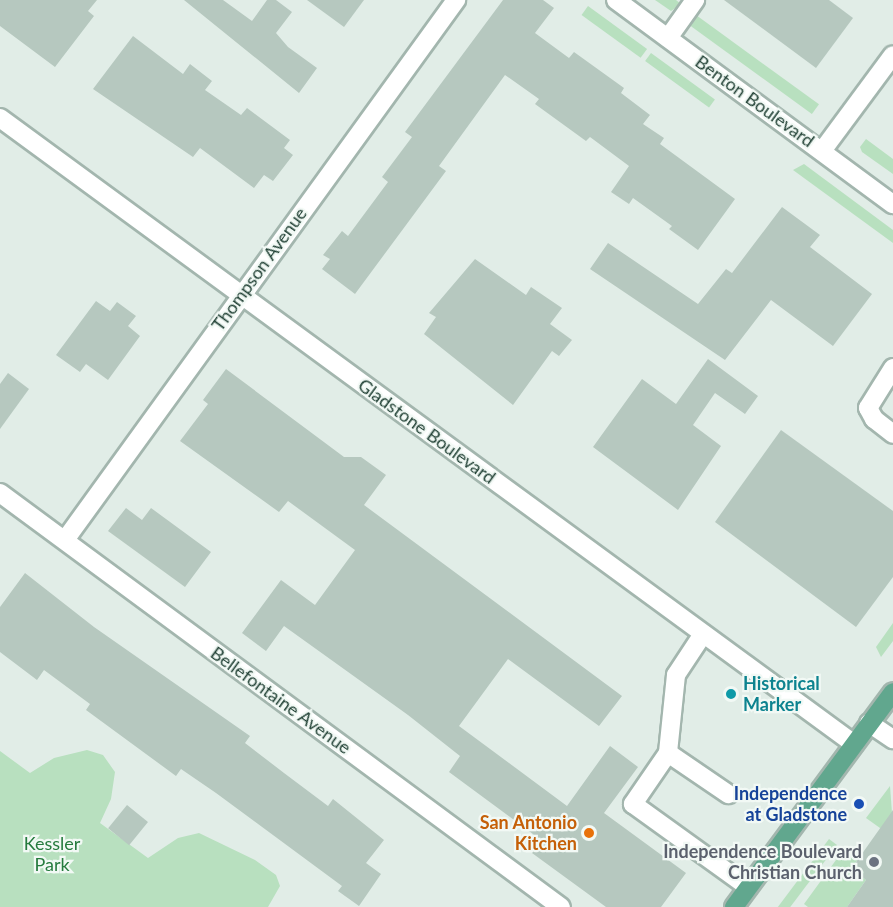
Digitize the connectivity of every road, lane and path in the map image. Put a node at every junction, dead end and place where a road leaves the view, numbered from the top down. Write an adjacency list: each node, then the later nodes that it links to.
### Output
1 (456, 0): 9 (street, Thompson Avenue)
2 (616, 0): 4 (street, Benton Boulevard)
3 (695, 0): 4 (street)
4 (668, 38): 7 (street, Benton Boulevard)
5 (893, 55): 7 (street)
6 (0, 118): 9 (street, Gladstone Boulevard)
7 (822, 151): 8 (street, Benton Boulevard)
8 (893, 204)
9 (240, 294): 13 (street, Thompson Avenue); 14 (street, Gladstone Boulevard)
10 (893, 368): 11 (street)
11 (893, 434)
12 (0, 493): 13 (street, Bellefontaine Avenue)
13 (65, 540): 22 (street, Bellefontaine Avenue)
14 (703, 634): 18 (street, Gladstone Boulevard); 19 (street)
15 (893, 692): 16 (main road)
16 (869, 723): 17 (street); 18 (main road)
17 (893, 739)
18 (854, 744): 21 (main road)
19 (668, 753): 20 (street); 21 (street)
20 (728, 794)
21 (748, 887): 23 (main road)
22 (561, 907)
23 (734, 907)

